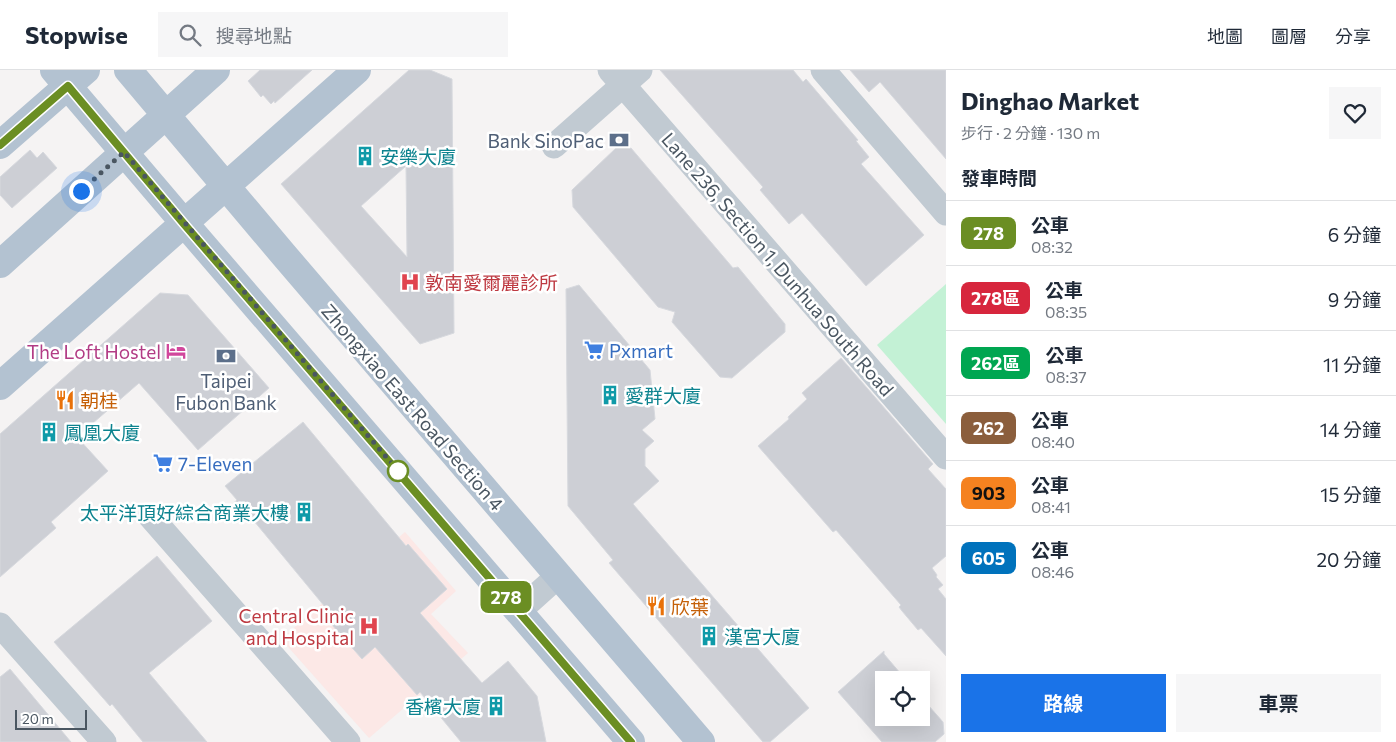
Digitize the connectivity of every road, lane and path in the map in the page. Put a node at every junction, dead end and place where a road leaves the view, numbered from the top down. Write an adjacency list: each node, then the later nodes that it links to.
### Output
1 (128, 70): 7 (main road, Zhongxiao East Road Section 4)
2 (216, 70): 7 (main road)
3 (357, 70): 11 (main road)
4 (823, 70): 12 (street)
5 (70, 75): 8 (main road); 10 (main road)
6 (624, 75): 9 (street); 16 (street, Lane 236, Section 1, Dunhua South Road)
7 (164, 115): 10 (main road); 11 (main road, Zhongxiao East Road Section 4)
8 (0, 145)
9 (554, 146)
10 (124, 152): 13 (main road); 14 (main road)
11 (225, 188): 13 (main road); 18 (main road, Zhongxiao East Road Section 4)
12 (946, 213)
13 (184, 224): 15 (main road); 19 (main road)
14 (0, 264)
15 (0, 386)
16 (946, 457)
17 (150, 516): 22 (street)
18 (558, 576): 19 (street); 24 (main road, Zhongxiao East Road Section 4)
19 (518, 612): 23 (main road)
20 (0, 625): 21 (street)
21 (104, 742)
22 (348, 742)
23 (631, 742)
24 (701, 742)

